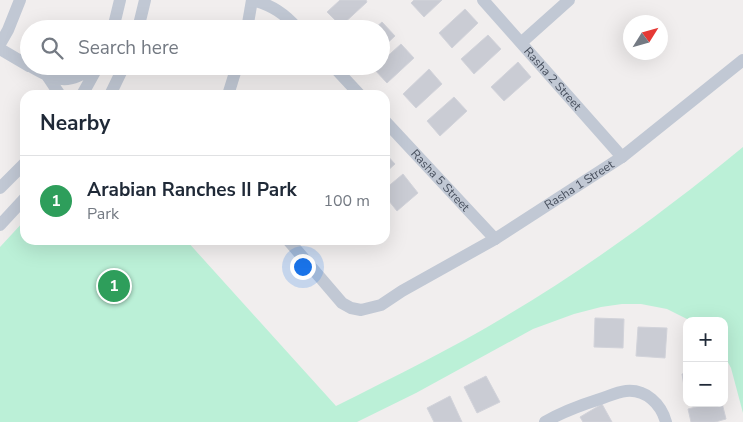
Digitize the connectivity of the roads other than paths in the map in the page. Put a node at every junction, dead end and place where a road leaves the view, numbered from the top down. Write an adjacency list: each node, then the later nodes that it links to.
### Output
1 (20, 0): 12 (street)
2 (120, 0): 7 (street)
3 (145, 0): 8 (street)
4 (252, 0): 9 (street); 10 (street)
5 (484, 0): 11 (street, Rasha 2 Street)
6 (569, 0): 11 (street)
7 (115, 20)
8 (140, 20)
9 (249, 20)
10 (290, 20)
11 (522, 42): 29 (street, Rasha 2 Street)
12 (0, 44)
13 (0, 49): 15 (street)
14 (743, 60): 29 (street, Rasha 1 Street)
15 (20, 61)
16 (45, 75): 22 (street)
17 (82, 75): 22 (street)
18 (93, 75): 24 (street)
19 (120, 75): 25 (street)
20 (233, 75): 26 (street)
21 (341, 75): 27 (street)
22 (48, 77): 23 (street)
23 (57, 90)
24 (85, 90)
25 (112, 90)
26 (229, 90)
27 (355, 90)
28 (390, 126): 34 (street, Rasha 5 Street)
29 (622, 157): 34 (street, Rasha 1 Street)
30 (20, 168): 31 (street)
31 (0, 188)
32 (20, 203): 33 (street)
33 (0, 225)
34 (495, 239): 35 (street, Rasha 1 Street)
35 (292, 245)
36 (606, 397): 37 (street); 38 (street); 39 (street)
37 (545, 422)
38 (660, 422)
39 (666, 422)

